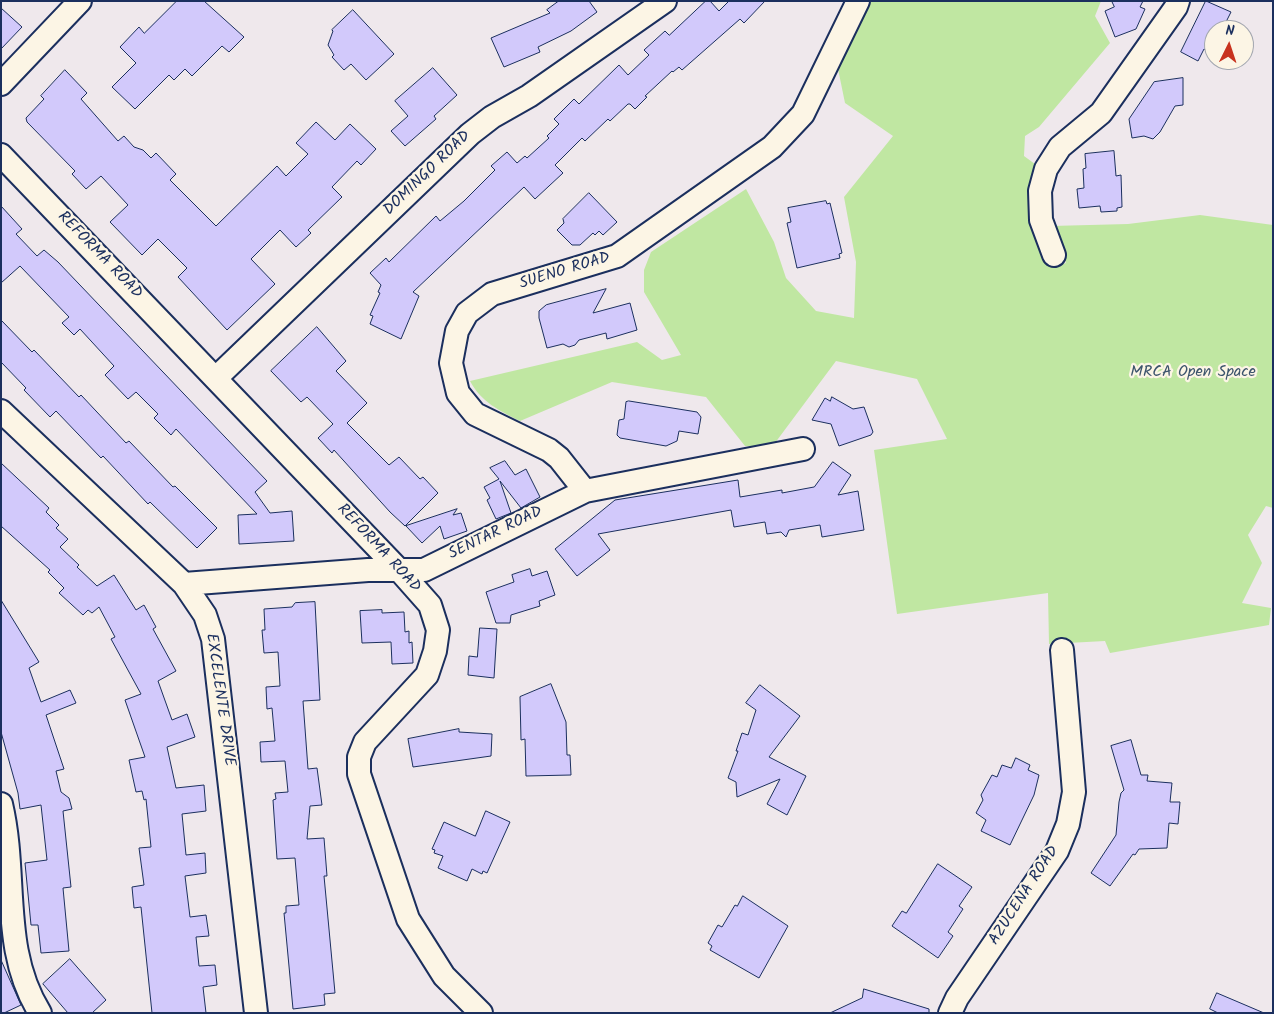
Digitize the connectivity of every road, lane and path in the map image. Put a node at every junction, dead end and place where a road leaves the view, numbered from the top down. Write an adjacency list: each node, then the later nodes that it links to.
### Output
1 (80, 1): 5 (street)
2 (665, 1): 8 (street, DOMINGO ROAD)
3 (858, 1): 11 (street, SUENO ROAD)
4 (1178, 1): 7 (street)
5 (1, 84)
6 (1, 155): 8 (street, REFORMA ROAD)
7 (1054, 254)
8 (216, 378): 12 (street, REFORMA ROAD)
9 (1, 411): 13 (street, EXCELENTE DRIVE)
10 (803, 449): 11 (street, SENTAR ROAD)
11 (585, 490): 12 (street, SENTAR ROAD)
12 (399, 570): 13 (street, SENTAR ROAD); 18 (street, REFORMA ROAD)
13 (184, 584): 17 (street, EXCELENTE DRIVE)
14 (1062, 650): 19 (street, AZUCENA ROAD)
15 (1, 804): 16 (street)
16 (40, 1013)
17 (256, 1013)
18 (480, 1013)
19 (950, 1013)

